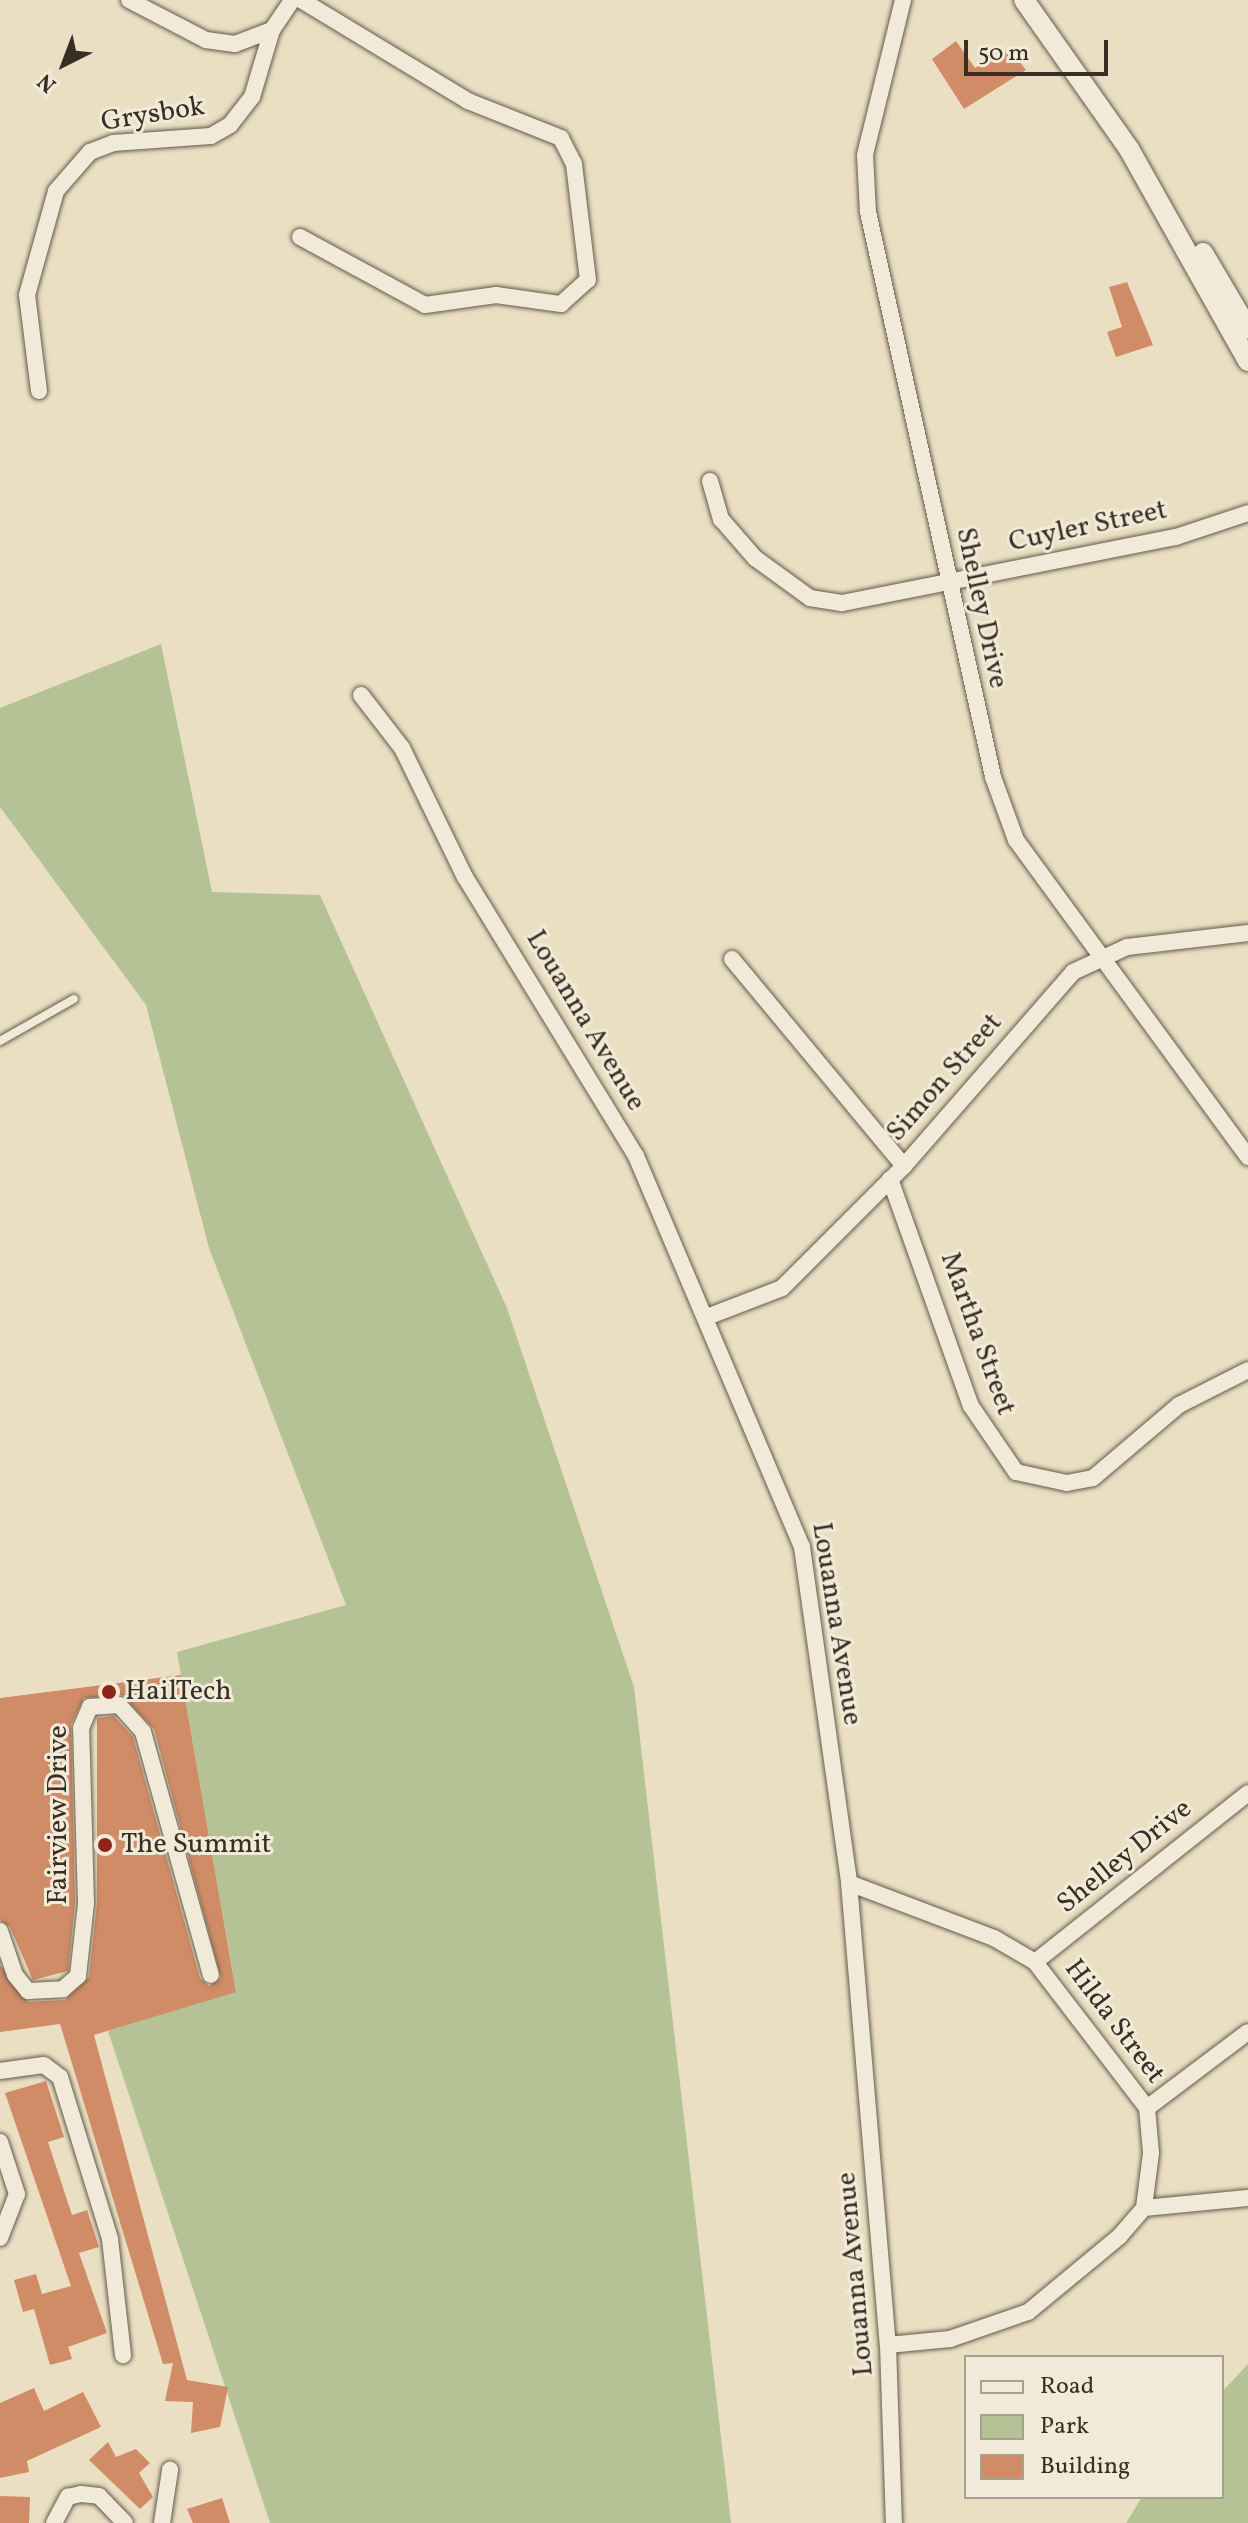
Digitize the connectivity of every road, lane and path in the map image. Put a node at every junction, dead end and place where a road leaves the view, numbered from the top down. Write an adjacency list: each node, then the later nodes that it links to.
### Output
1 (129, 0): 7 (street)
2 (292, 0): 7 (street, Grysbok)
3 (301, 0): 8 (street)
4 (903, 0): 14 (street, Shelley Drive)
5 (1024, 0): 10 (street)
6 (1038, 0): 9 (street)
7 (272, 30): 11 (street, Grysbok)
8 (300, 237)
9 (1248, 329)
10 (1248, 361)
11 (39, 391)
12 (710, 481): 14 (street, Cuyler Street)
13 (1248, 513): 14 (street, Cuyler Street)
14 (950, 582): 17 (street, Shelley Drive)
15 (361, 695): 24 (street, Louanna Avenue)
16 (1248, 933): 17 (street, Simon Street)
17 (1102, 957): 21 (street, Shelley Drive); 22 (street, Simon Street)
18 (732, 959): 22 (street)
19 (74, 999): 20 (lane)
20 (0, 1041)
21 (1248, 1157)
22 (904, 1166): 23 (street, Simon Street)
23 (890, 1179): 24 (street, Simon Street); 25 (street, Martha Street)
24 (707, 1317): 27 (street, Louanna Avenue)
25 (1248, 1370)
26 (1248, 1793): 29 (street, Shelley Drive)
27 (849, 1883): 29 (street, Hilda Street); 38 (street, Louanna Avenue)
28 (0, 1931): 30 (street, Fairview Drive)
29 (1035, 1962): 33 (street, Hilda Street)
30 (211, 1975)
31 (1248, 2032): 33 (street)
32 (0, 2071): 39 (street)
33 (1147, 2108): 36 (street, Hilda Street)
34 (0, 2142): 37 (street)
35 (1248, 2198): 36 (street)
36 (1144, 2208): 38 (street)
37 (0, 2238)
38 (888, 2345): 44 (street, Louanna Avenue)
39 (123, 2355)
40 (170, 2470): 43 (street)
41 (54, 2523): 42 (street)
42 (125, 2523)
43 (162, 2523)
44 (894, 2523)

